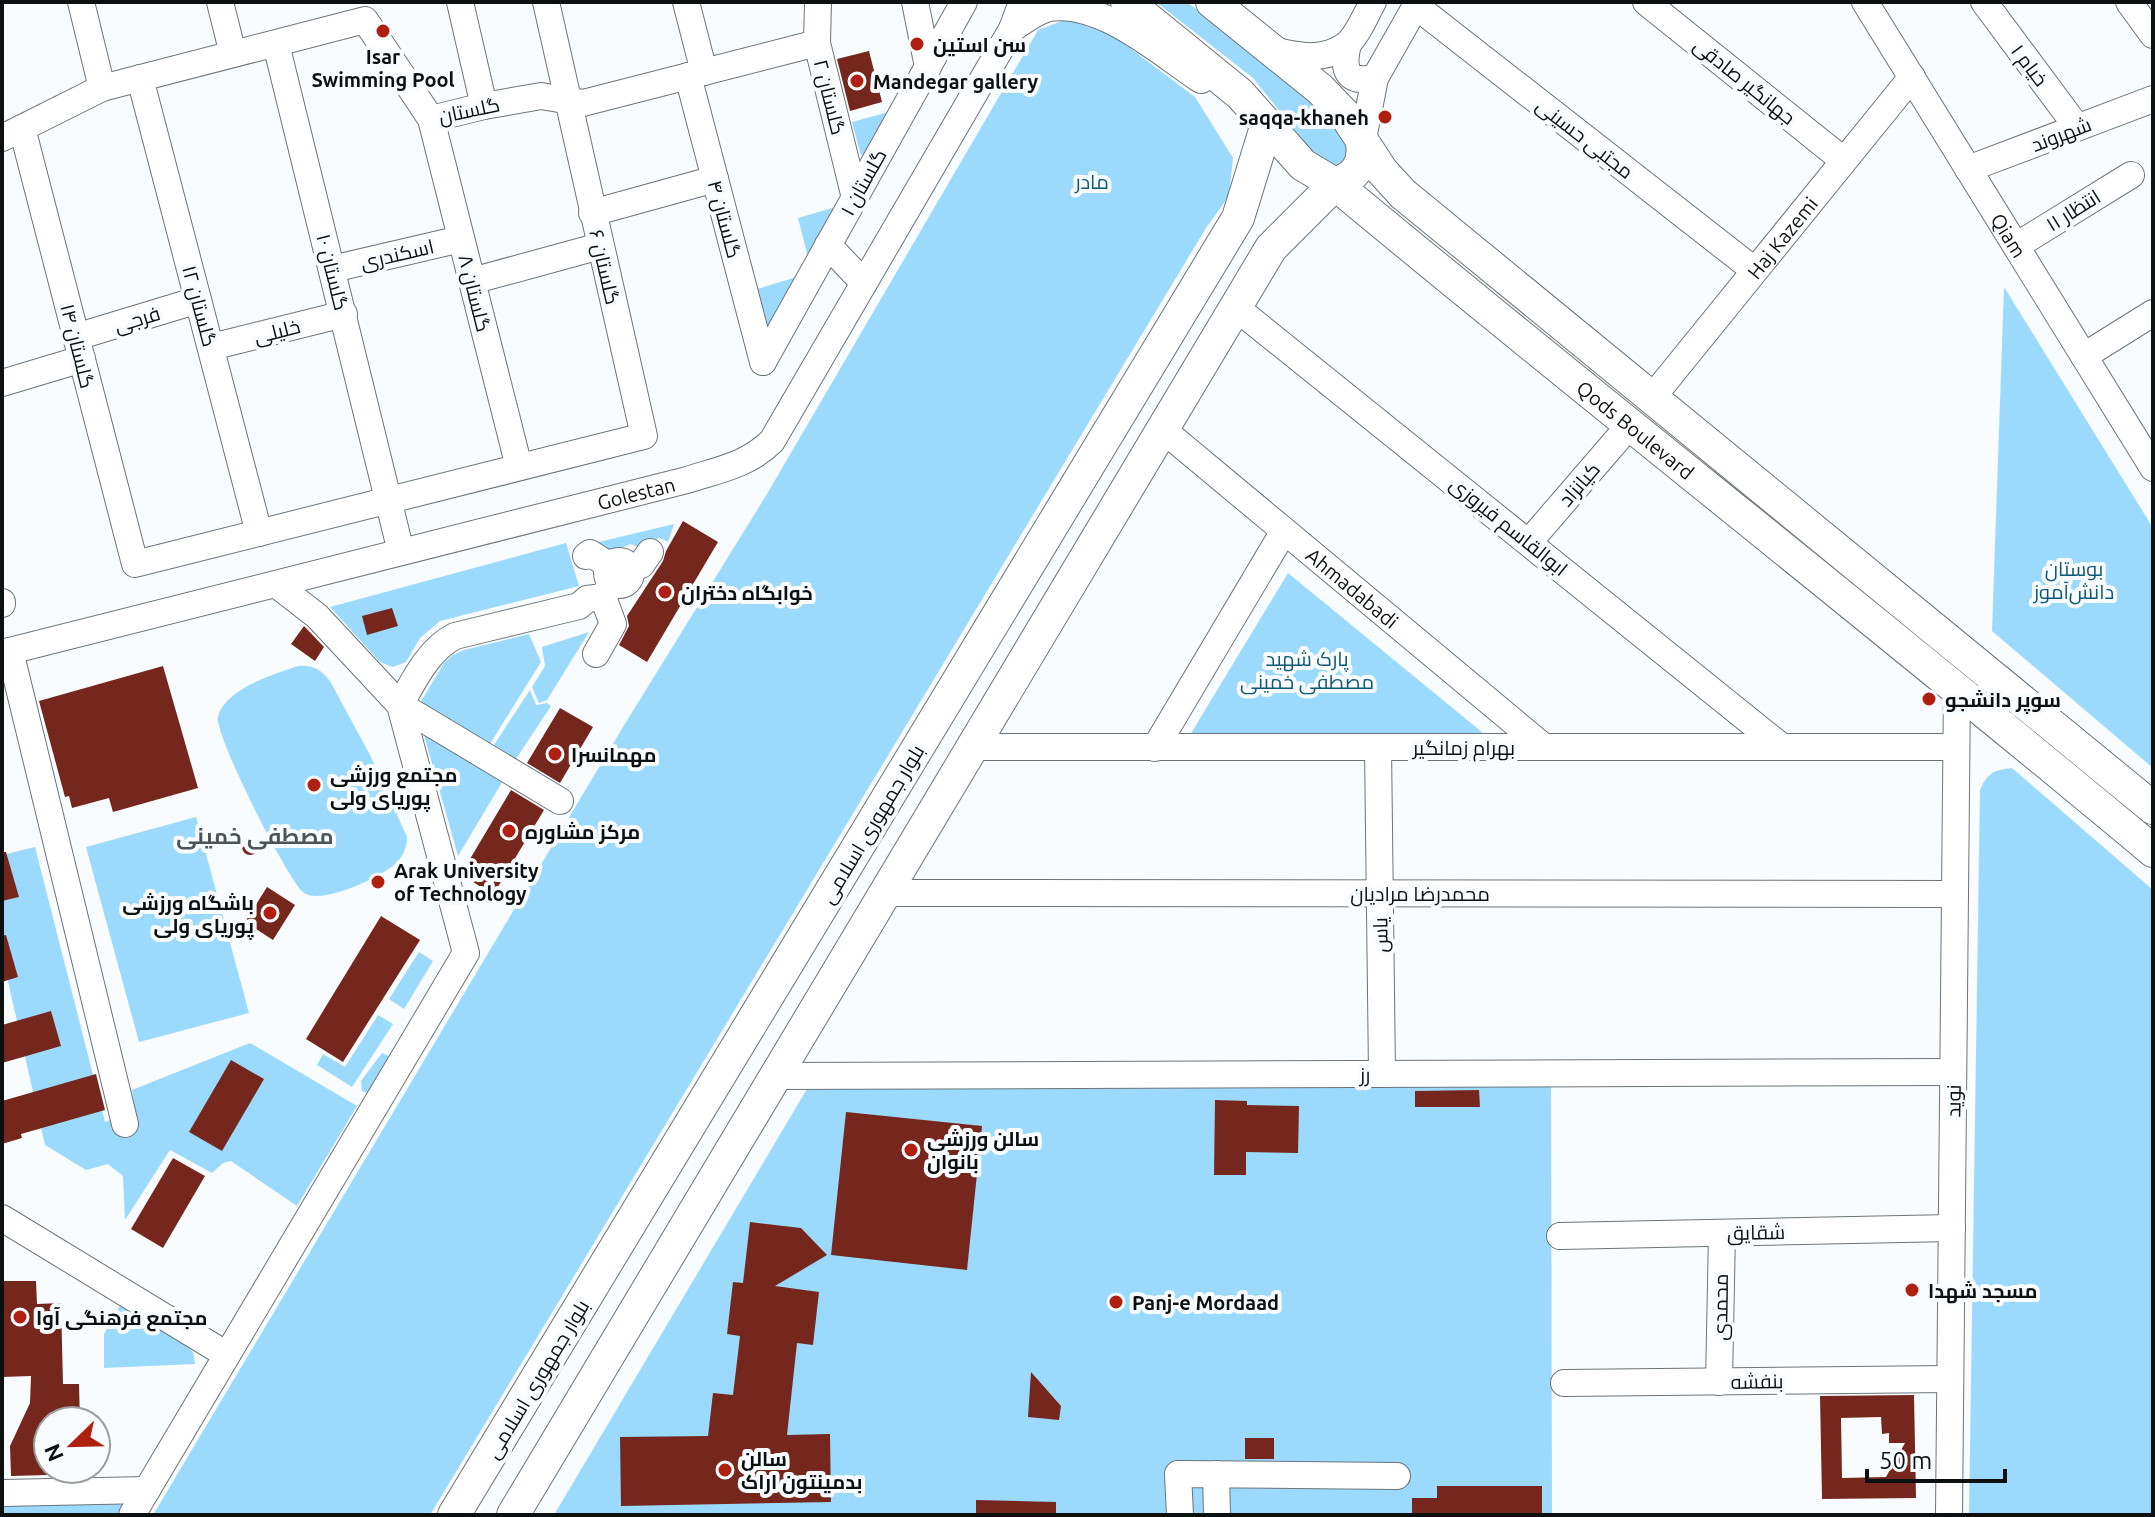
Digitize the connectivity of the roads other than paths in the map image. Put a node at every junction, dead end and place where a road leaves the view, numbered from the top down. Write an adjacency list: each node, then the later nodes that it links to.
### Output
1 (81, 2): 32 (street)
2 (220, 2): 26 (street)
3 (460, 2): 35 (street)
4 (546, 2): 33 (street, گلستان ۶)
5 (686, 2): 28 (street, گلستان ۴)
6 (818, 2): 22 (street)
7 (915, 2): 27 (street)
8 (964, 2): 27 (street, گلستان ۱)
9 (1022, 2): 20 (street, Golestan)
10 (1127, 2): 37 (main road, Qods Boulevard)
11 (1212, 2): 25 (main road, Qods Boulevard)
12 (1373, 2): 24 (street)
13 (1646, 2): 41 (street, جهانگیر صادقی)
14 (1851, 2): 19 (street)
15 (1984, 2): 38 (street, خیام ۱)
16 (2129, 2): 21 (street)
17 (1417, 4): 31 (street); 55 (street, مجتبی حسینی)
18 (363, 11): 23 (street, گلستان); 36 (street, گلستان)
19 (1871, 12): 29 (street, Qiam)
20 (1012, 29): 37 (street); 57 (street, Golestan)
21 (2153, 35)
22 (817, 43): 28 (street, گلستان); 46 (street, گلستان ۲)
23 (276, 44): 26 (street, گلستان); 54 (street, گلستان ۱۰)
24 (1348, 44): 25 (street); 31 (street)
25 (1272, 50): 40 (main road, Qods Boulevard)
26 (233, 54): 30 (street, گلستان)
27 (928, 67): 46 (street, گلستان ۱)
28 (696, 74): 33 (street, گلستان); 44 (street, گلستان ۴)
29 (1912, 77): 41 (street, Haj Kazemi); 42 (street, Qiam)
30 (140, 78): 32 (street, گلستان); 58 (street, گلستان ۱۲)
31 (1375, 78): 40 (street)
32 (102, 88): 39 (street, گلستان)
33 (566, 99): 35 (street, گلستان); 47 (street, گلستان ۶)
34 (2153, 99): 38 (street, شهروند)
35 (484, 106): 36 (street, گلستان)
36 (431, 119): 49 (street, گلستان ۸)
37 (1267, 124): 45 (main road, Qods Boulevard); 48 (main road, بلوار جمهوری اسلامی)
38 (2077, 127): 42 (street, شهروند)
39 (12, 133): 63 (street, گلستان ۱۴)
40 (1362, 144): 45 (main road); 67 (main road, Qods Boulevard)
41 (1843, 160): 55 (street, Haj Kazemi)
42 (1968, 169): 52 (street, Qiam)
43 (2131, 175): 52 (street, انتظار ۱۱)
44 (715, 179): 47 (street); 65 (street, گلستان ۴)
45 (1335, 184): 53 (main road); 68 (main road, Qods Boulevard)
46 (855, 198): 50 (street, گلستان ۱)
47 (592, 213): 51 (street, گلستان ۶)
48 (1238, 218): 53 (main road); 113 (main road, بلوار جمهوری اسلامی)
49 (461, 239): 54 (street, اسکندری); 56 (street, گلستان ۸)
50 (828, 245): 57 (street); 65 (street, گلستان ۱)
51 (600, 246): 56 (street); 70 (street, گلستان ۶)
52 (2016, 246): 64 (street, Qiam)
53 (1271, 248): 59 (main road)
54 (332, 269): 61 (street, گلستان ۱۰)
55 (1754, 270): 67 (street, Haj Kazemi)
56 (472, 281): 70 (street, گلستان ۸)
57 (864, 283): 76 (street, Golestan)
58 (198, 300): 62 (street, گلستان ۱۲); 63 (street, فرجی)
59 (1235, 307): 69 (main road); 75 (street, ابوالقاسم فیروزی)
60 (2153, 313): 64 (street)
61 (344, 314): 62 (street, خلیلی); 72 (street, گلستان ۱۰)
62 (211, 347): 74 (street, گلستان ۱۲)
63 (79, 348): 66 (street, فرجی); 74 (street, گلستان ۱۴)
64 (2084, 356): 71 (street, Qiam)
65 (763, 362)
66 (2, 383)
67 (1651, 399): 68 (main road); 82 (main road, Qods Boulevard)
68 (1629, 426): 75 (street, کیانزاد); 82 (main road, Qods Boulevard)
69 (1162, 429): 73 (street, Ahmadabadi); 84 (main road)
70 (519, 467): 72 (street)
71 (2153, 468)
72 (390, 500): 74 (street); 76 (street, گلستان ۱۰)
73 (1284, 531): 86 (street, Ahmadabadi); 89 (street)
74 (259, 533)
75 (1529, 542): 87 (street, ابوالقاسم فیروزی)
76 (401, 552): 79 (street, Golestan)
77 (650, 552): 78 (street)
78 (608, 574): 81 (street); 83 (street)
79 (277, 585): 80 (street, Golestan); 83 (street)
80 (6, 652): 99 (street)
81 (596, 654)
82 (1966, 674): 88 (street, نوید); 91 (main road, Qods Boulevard); 92 (main road, Qods Boulevard)
83 (400, 705): 90 (street); 104 (street)
84 (972, 747): 89 (street, بهرام زمانگیر); 93 (main road)
85 (1378, 747): 86 (street, بهرام زمانگیر); 89 (street, بهرام زمانگیر); 94 (street, یاس)
86 (1544, 747): 87 (street, بهرام زمانگیر)
87 (1782, 747): 88 (street, بهرام زمانگیر)
88 (1956, 747): 95 (street, نوید)
89 (1155, 748)
90 (560, 801)
91 (2153, 808)
92 (2153, 851)
93 (885, 893): 94 (street, محمدرضا مرادیان); 98 (main road)
94 (1380, 893): 95 (street, محمدرضا مرادیان); 97 (street, یاس)
95 (1955, 894): 96 (street, نوید)
96 (1953, 1072): 97 (street, رز); 101 (street, نوید)
97 (1382, 1074): 98 (street, رز)
98 (776, 1076): 114 (main road)
99 (125, 1124)
100 (2, 1218): 104 (street)
101 (1952, 1228): 102 (street, شقایق); 105 (street, نوید)
102 (1722, 1233): 103 (street, شقایق); 106 (street, محمدی)
103 (1560, 1236)
104 (227, 1355): 110 (street)
105 (1950, 1379): 106 (street, بنفشه); 117 (street, نوید)
106 (1719, 1382): 107 (street, بنفشه)
107 (1564, 1383)
108 (1216, 1474): 109 (street); 115 (street); 116 (street)
109 (1397, 1476)
110 (147, 1490): 111 (street); 112 (street)
111 (2, 1493)
112 (132, 1515)
113 (454, 1515)
114 (513, 1515)
115 (1180, 1515)
116 (1217, 1515)
117 (1949, 1515)

